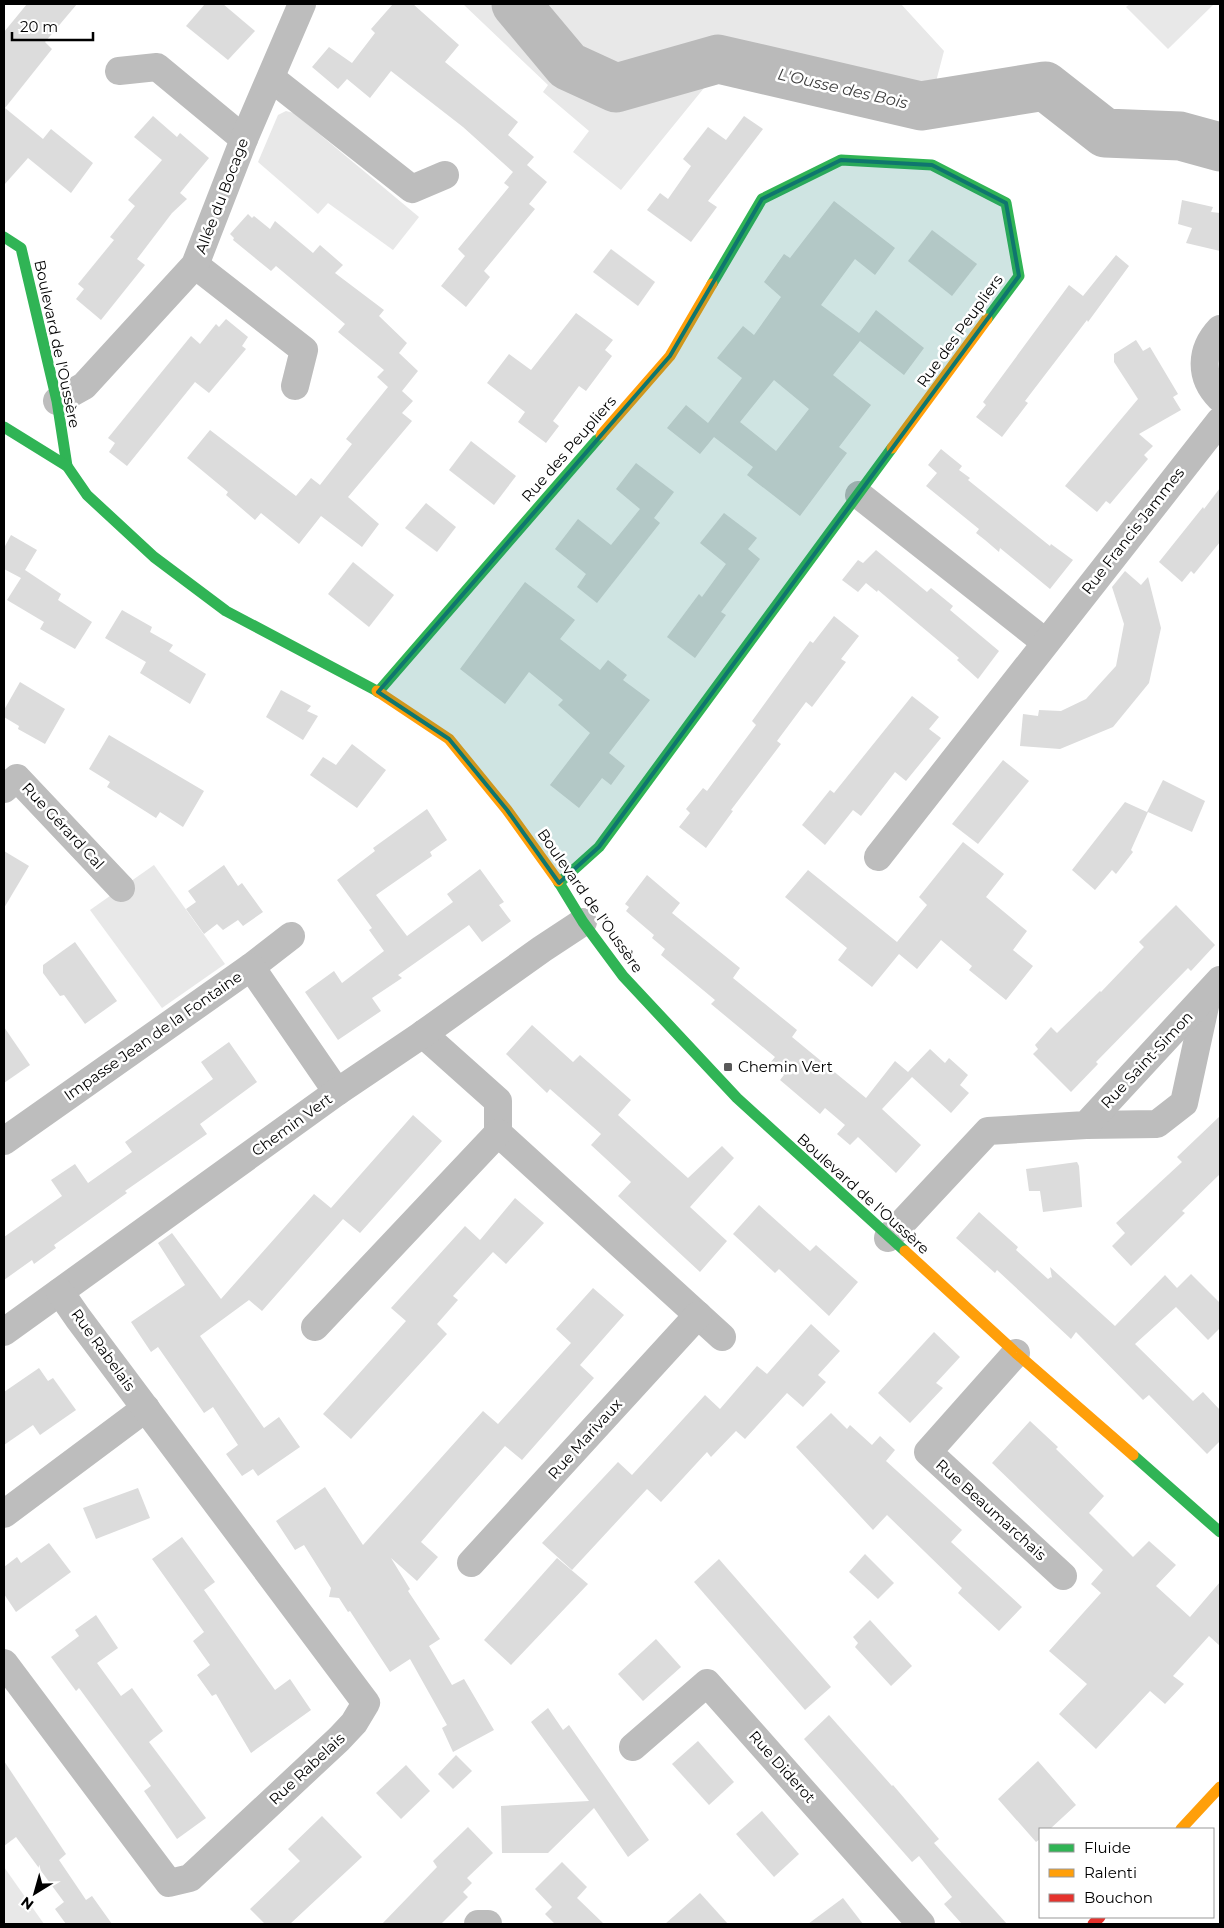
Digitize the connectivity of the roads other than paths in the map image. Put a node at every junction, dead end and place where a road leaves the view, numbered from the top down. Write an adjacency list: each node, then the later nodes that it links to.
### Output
1 (302, 4): 3 (street, Allée du Bocage)
2 (119, 71): 4 (street)
3 (271, 78): 4 (street, Allée du Bocage); 5 (street)
4 (244, 139): 7 (street, Allée du Bocage)
5 (445, 175)
6 (4, 237): 11 (street, Boulevard de l'Oussère)
7 (195, 265): 9 (street); 11 (street, Allée du Bocage)
8 (1220, 329): 10 (street)
9 (295, 386)
10 (1220, 398)
11 (57, 401): 14 (street, Boulevard de l'Oussère)
12 (1220, 420): 16 (street, Rue Francis Jammes)
13 (4, 427): 14 (street, Boulevard de l'Oussère)
14 (67, 466): 17 (street, Boulevard de l'Oussère)
15 (859, 494): 16 (street); 17 (street, Rue des Peupliers); 20 (street, Rue des Peupliers)
16 (1046, 642): 19 (street, Rue Francis Jammes)
17 (378, 692): 20 (street, Boulevard de l'Oussère)
18 (4, 789): 21 (street, Rue Gérard Cal)
19 (878, 858)
20 (559, 883): 22 (street, Boulevard de l'Oussère)
21 (121, 888)
22 (583, 922): 26 (street, Chemin Vert); 31 (street, Boulevard de l'Oussère)
23 (291, 936): 24 (street)
24 (251, 967): 27 (street, Impasse Jean de la Fontaine); 30 (street, Impasse Jean de la Fontaine)
25 (1214, 988): 28 (street, Rue Saint-Simon); 28 (street, Rue Saint-Simon)
26 (424, 1034): 27 (street, Chemin Vert); 29 (street)
27 (337, 1092): 32 (street, Chemin Vert)
28 (1086, 1125): 31 (street, Rue Saint-Simon)
29 (498, 1133): 33 (street); 34 (street)
30 (4, 1141)
31 (888, 1238): 37 (street, Boulevard de l'Oussère)
32 (60, 1292): 35 (street, Chemin Vert); 38 (street, Rue Rabelais)
33 (698, 1315): 36 (street); 41 (street, Rue Marivaux)
34 (315, 1327)
35 (4, 1332)
36 (722, 1337)
37 (1016, 1353): 40 (street, Boulevard de l'Oussère); 42 (street, Rue Beaumarchais)
38 (146, 1408): 39 (street); 43 (street, Rue Rabelais)
39 (4, 1514)
40 (1220, 1532)
41 (471, 1563)
42 (1064, 1576)
43 (4, 1663)
44 (633, 1747): 49 (street, Rue Diderot)
45 (1220, 1787): 46 (street)
46 (1182, 1828)
47 (478, 1924): 48 (street)
48 (488, 1924)
49 (921, 1924)

